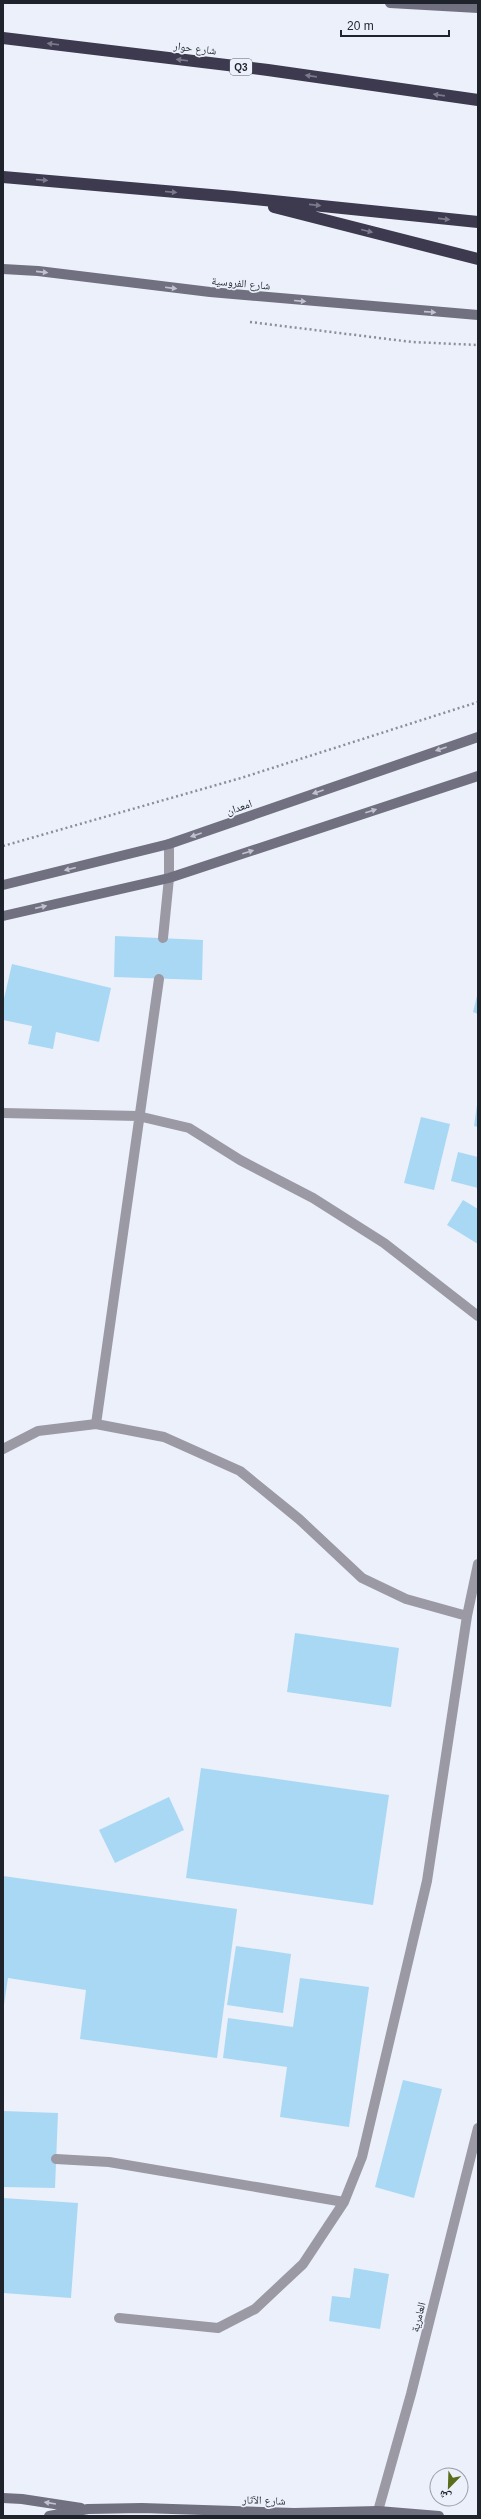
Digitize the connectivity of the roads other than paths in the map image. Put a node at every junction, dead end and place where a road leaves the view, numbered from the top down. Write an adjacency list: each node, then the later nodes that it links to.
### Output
1 (390, 3): 2 (street)
2 (478, 8)
3 (3, 38): 4 (highway, شارع حوار / Q3, one-way to 3)
4 (478, 100)
5 (3, 177): 6 (highway, one-way to 6)
6 (234, 197): 7 (highway, one-way to 7); 8 (highway, one-way to 8)
7 (478, 222)
8 (478, 259)
9 (3, 269): 10 (street, شارع الفروسية, one-way to 10)
10 (478, 315)
11 (478, 736): 13 (street, امعدان, one-way to 13)
12 (478, 776): 14 (street, one-way to 12)
13 (169, 844): 14 (street); 15 (street, امعدان, one-way to 15)
14 (170, 878): 16 (street, one-way to 14); 17 (street)
15 (3, 885)
16 (3, 916)
17 (163, 938)
18 (159, 979): 20 (street)
19 (3, 1112): 20 (street)
20 (138, 1116): 21 (street); 22 (street)
21 (478, 1316)
22 (96, 1424): 23 (street); 25 (street)
23 (3, 1449)
24 (478, 1564): 25 (street)
25 (467, 1616): 28 (street)
26 (478, 2128): 32 (street, العامرية)
27 (56, 2160): 28 (street)
28 (344, 2202): 29 (street)
29 (119, 2318)
30 (3, 2498): 31 (street, شارع الآثار, one-way to 30)
31 (88, 2509): 32 (street, شارع الآثار); 33 (street, شارع الآثار)
32 (378, 2511): 34 (street, شارع الآثار)
33 (49, 2516)
34 (438, 2516)

